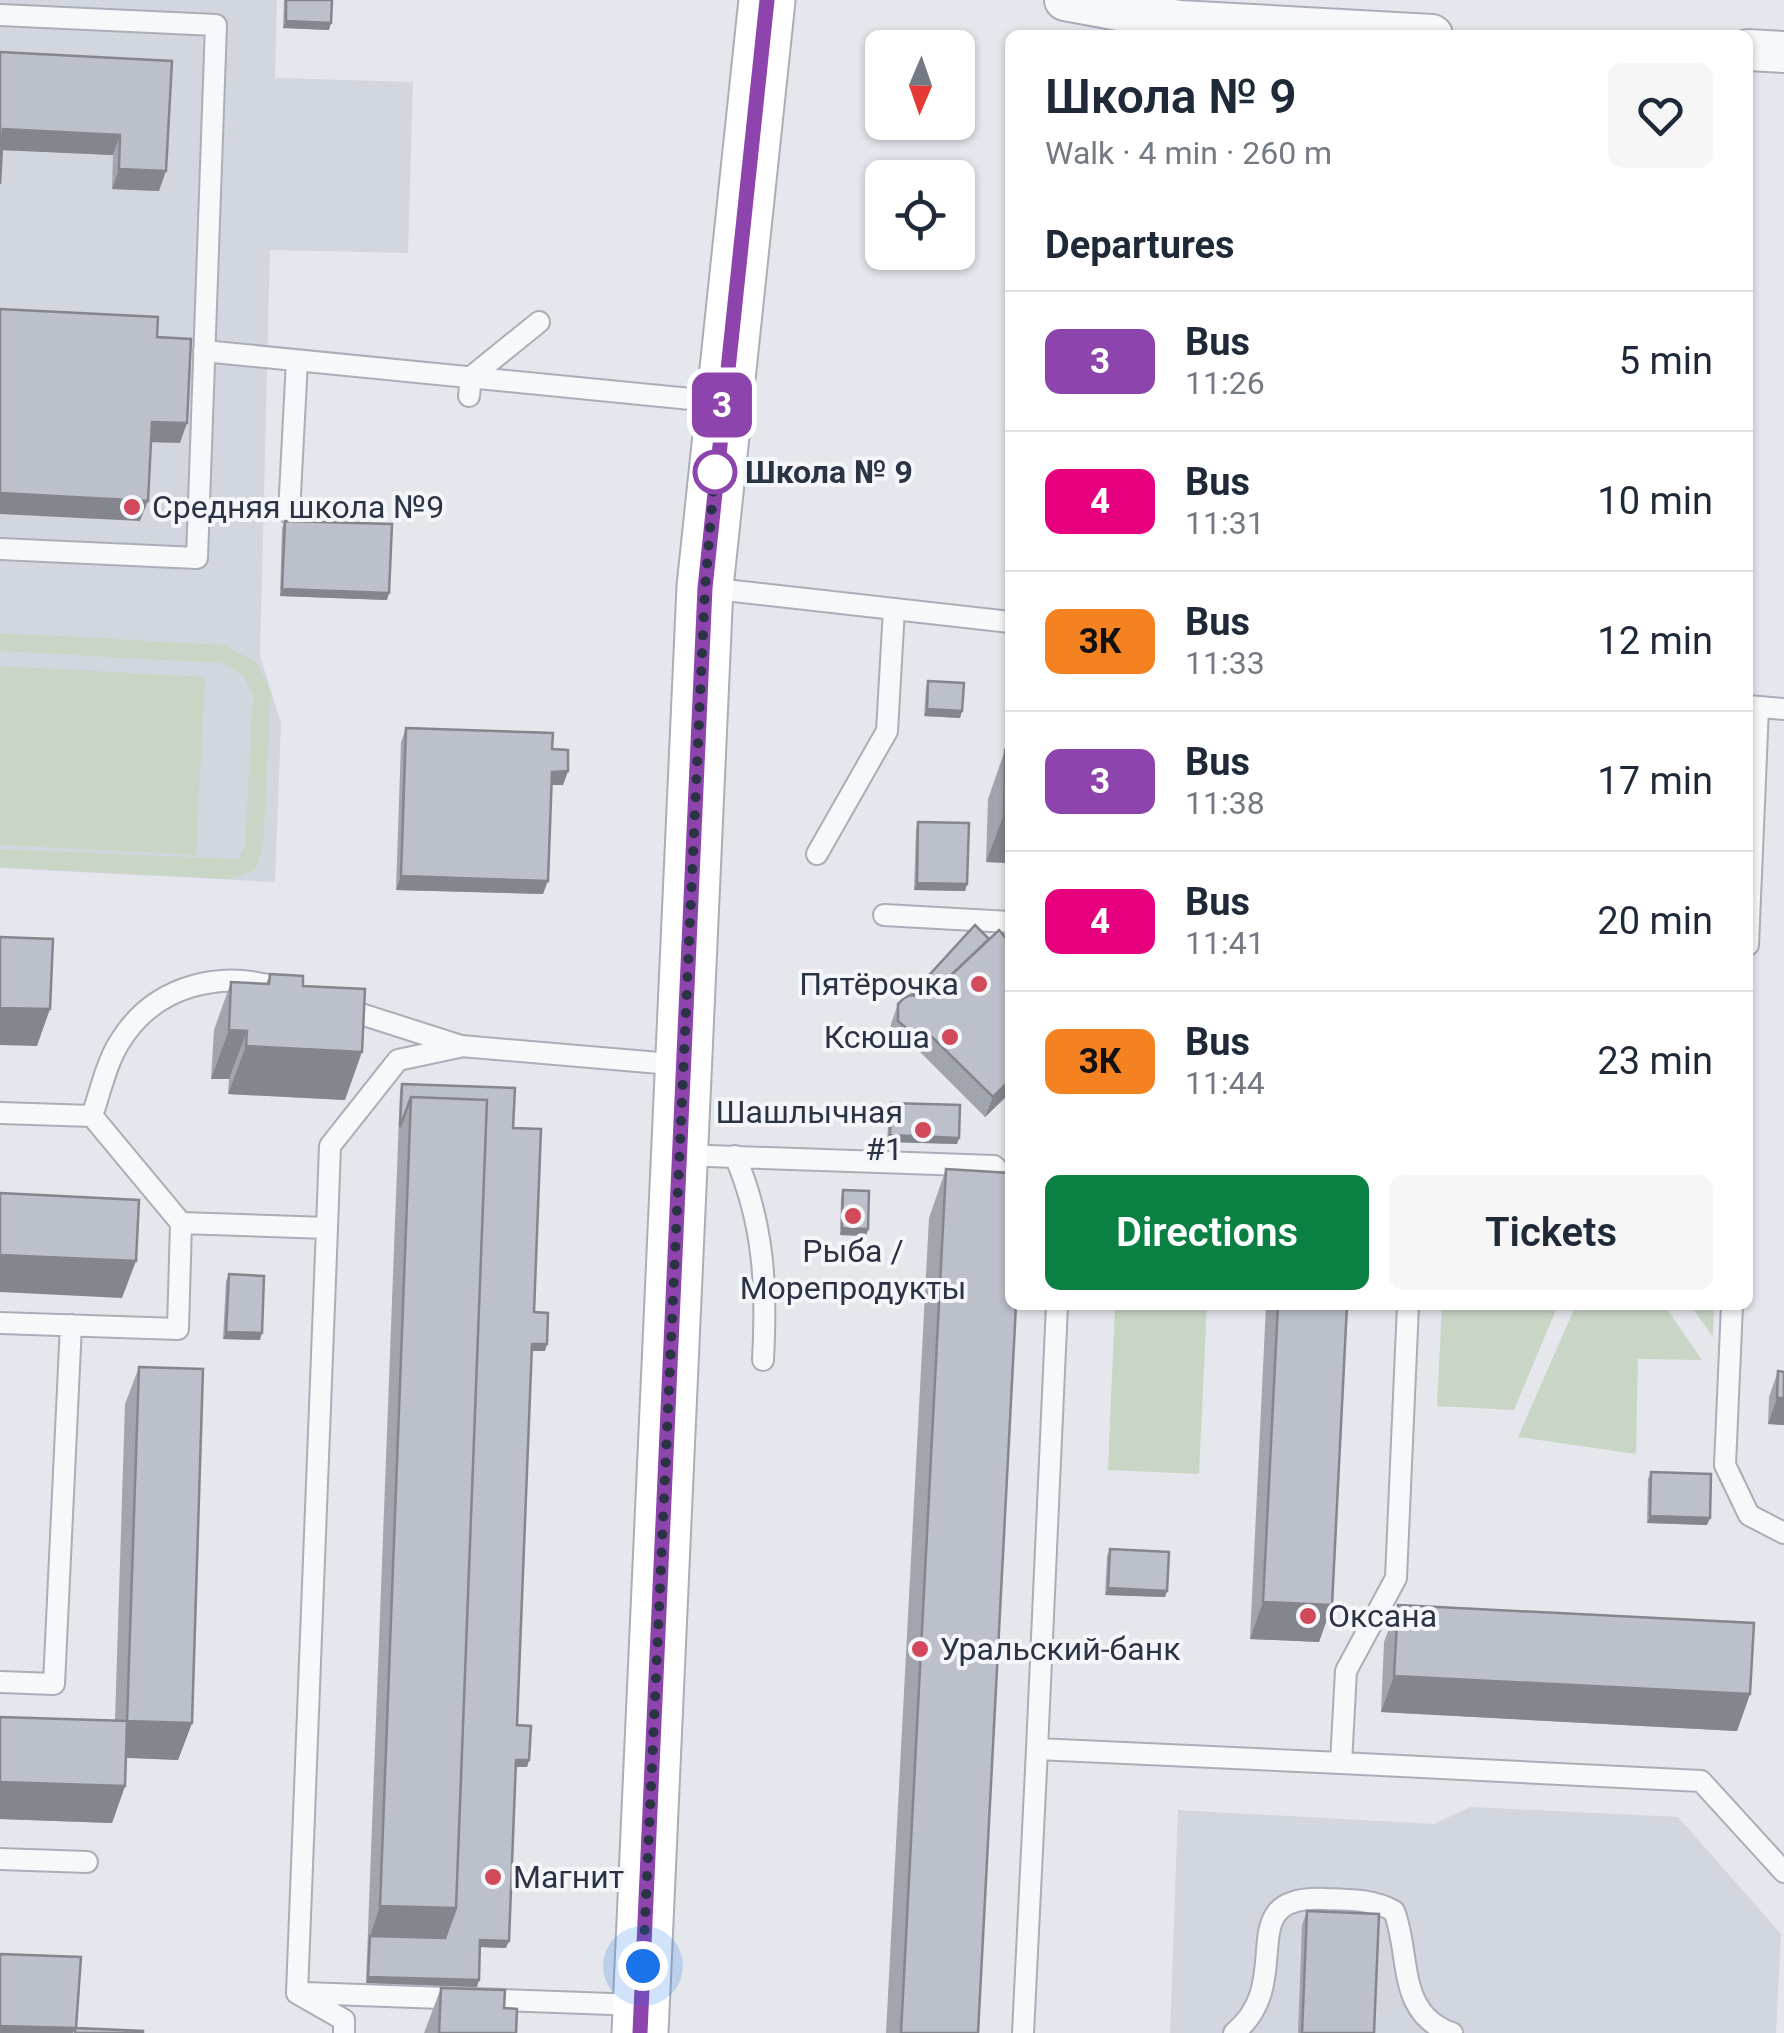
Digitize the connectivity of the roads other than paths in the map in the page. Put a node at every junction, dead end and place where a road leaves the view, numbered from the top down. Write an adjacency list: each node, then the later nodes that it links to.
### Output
1 (767, 0): 12 (main road)
2 (1065, 0): 3 (street)
3 (1266, 13): 5 (street)
4 (0, 15): 9 (lane)
5 (1394, 30)
6 (1753, 50): 7 (street)
7 (1784, 52)
8 (539, 322): 11 (lane)
9 (204, 351): 10 (lane); 14 (lane)
10 (297, 360): 11 (lane); 13 (lane)
11 (470, 387): 12 (lane)
12 (723, 402): 15 (main road)
13 (289, 512)
14 (0, 549)
15 (705, 588): 16 (lane); 24 (main road)
16 (894, 608): 17 (lane); 20 (lane)
17 (1005, 621)
18 (1753, 707): 19 (lane)
19 (1784, 709)
20 (817, 854)
21 (884, 916): 22 (lane)
22 (1005, 922)
23 (461, 1046): 24 (lane); 26 (lane); 33 (lane)
24 (684, 1065): 28 (main road)
25 (0, 1113): 26 (lane)
26 (92, 1116): 32 (lane)
27 (1005, 1154): 30 (lane)
28 (680, 1155): 29 (lane); 48 (main road)
29 (735, 1156): 30 (lane); 39 (lane)
30 (994, 1166): 31 (lane)
31 (1005, 1177)
32 (181, 1223): 33 (lane); 38 (lane)
33 (327, 1228): 47 (lane)
34 (1058, 1310): 42 (lane)
35 (1408, 1310): 43 (lane)
36 (1732, 1310): 40 (lane)
37 (0, 1323): 38 (lane)
38 (70, 1326): 41 (lane)
39 (763, 1360)
40 (1784, 1533)
41 (0, 1682)
42 (1038, 1749): 43 (lane); 50 (lane)
43 (1341, 1763): 46 (lane)
44 (0, 1859): 45 (lane)
45 (87, 1862)
46 (1784, 1872)
47 (297, 1993): 48 (lane); 49 (lane)
48 (641, 2019)
49 (344, 2033)
50 (1023, 2033)
51 (1234, 2033): 52 (lane)
52 (1452, 2033)

